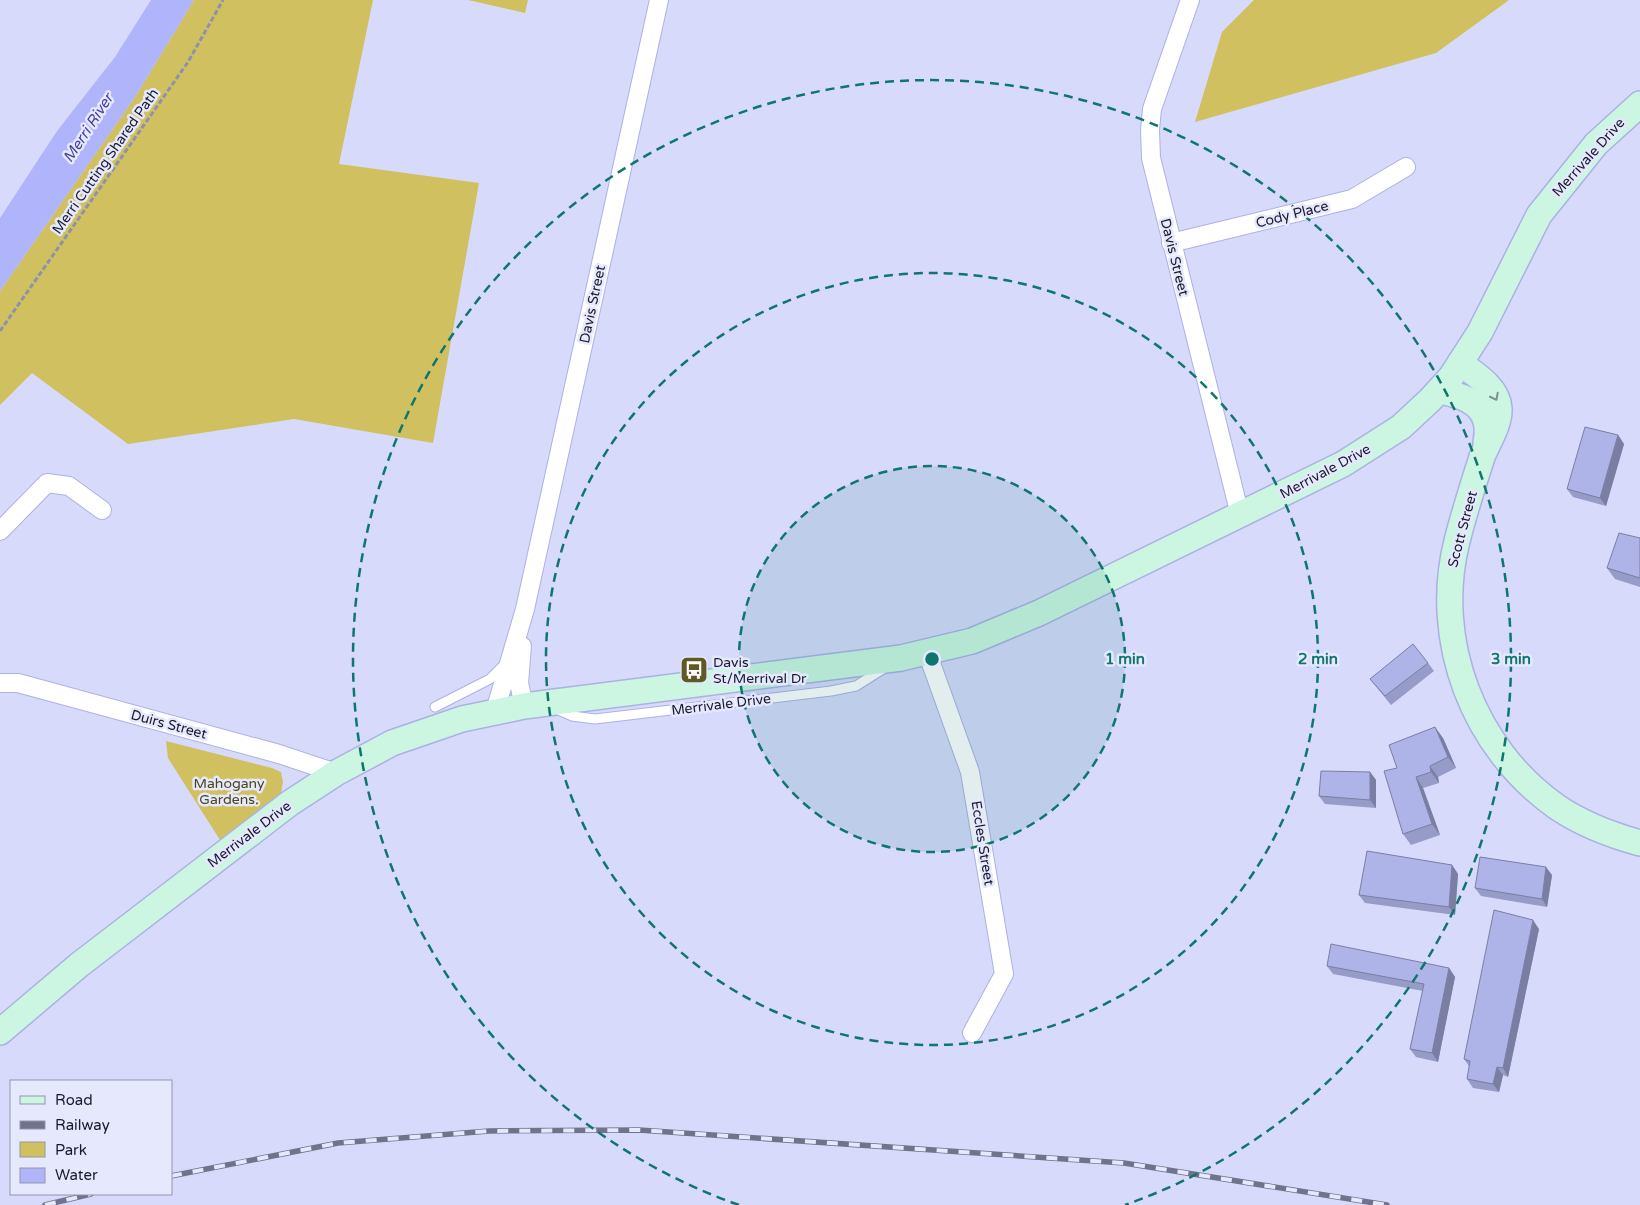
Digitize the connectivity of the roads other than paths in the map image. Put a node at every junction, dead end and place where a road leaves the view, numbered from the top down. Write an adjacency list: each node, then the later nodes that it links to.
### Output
1 (659, 0): 12 (street, Davis Street)
2 (1190, 0): 5 (street, Davis Street)
3 (1640, 104): 6 (street, Merrivale Drive)
4 (1406, 167): 5 (street, Cody Place)
5 (1171, 243): 10 (street, Davis Street)
6 (1460, 363): 7 (street, Merrivale Drive); 8 (street, Scott Street, one-way to 8)
7 (1439, 391): 8 (street, Scott Street); 10 (street, Merrivale Drive)
8 (1483, 457): 20 (street, Scott Street)
9 (102, 510): 11 (street)
10 (1240, 515): 14 (street, Merrivale Drive)
11 (0, 531)
12 (525, 609): 13 (street, Davis Street); 16 (street, Davis Street)
13 (513, 651): 17 (lane); 18 (street, Davis Street)
14 (927, 652): 16 (street, Merrivale Drive); 22 (street, Eccles Street)
15 (0, 683): 19 (street, Duirs Street)
16 (530, 705): 18 (street, Merrivale Drive)
17 (435, 707)
18 (495, 711): 19 (street, Merrivale Drive)
19 (336, 773): 21 (street, Merrivale Drive)
20 (1640, 843)
21 (0, 1032)
22 (972, 1033)

